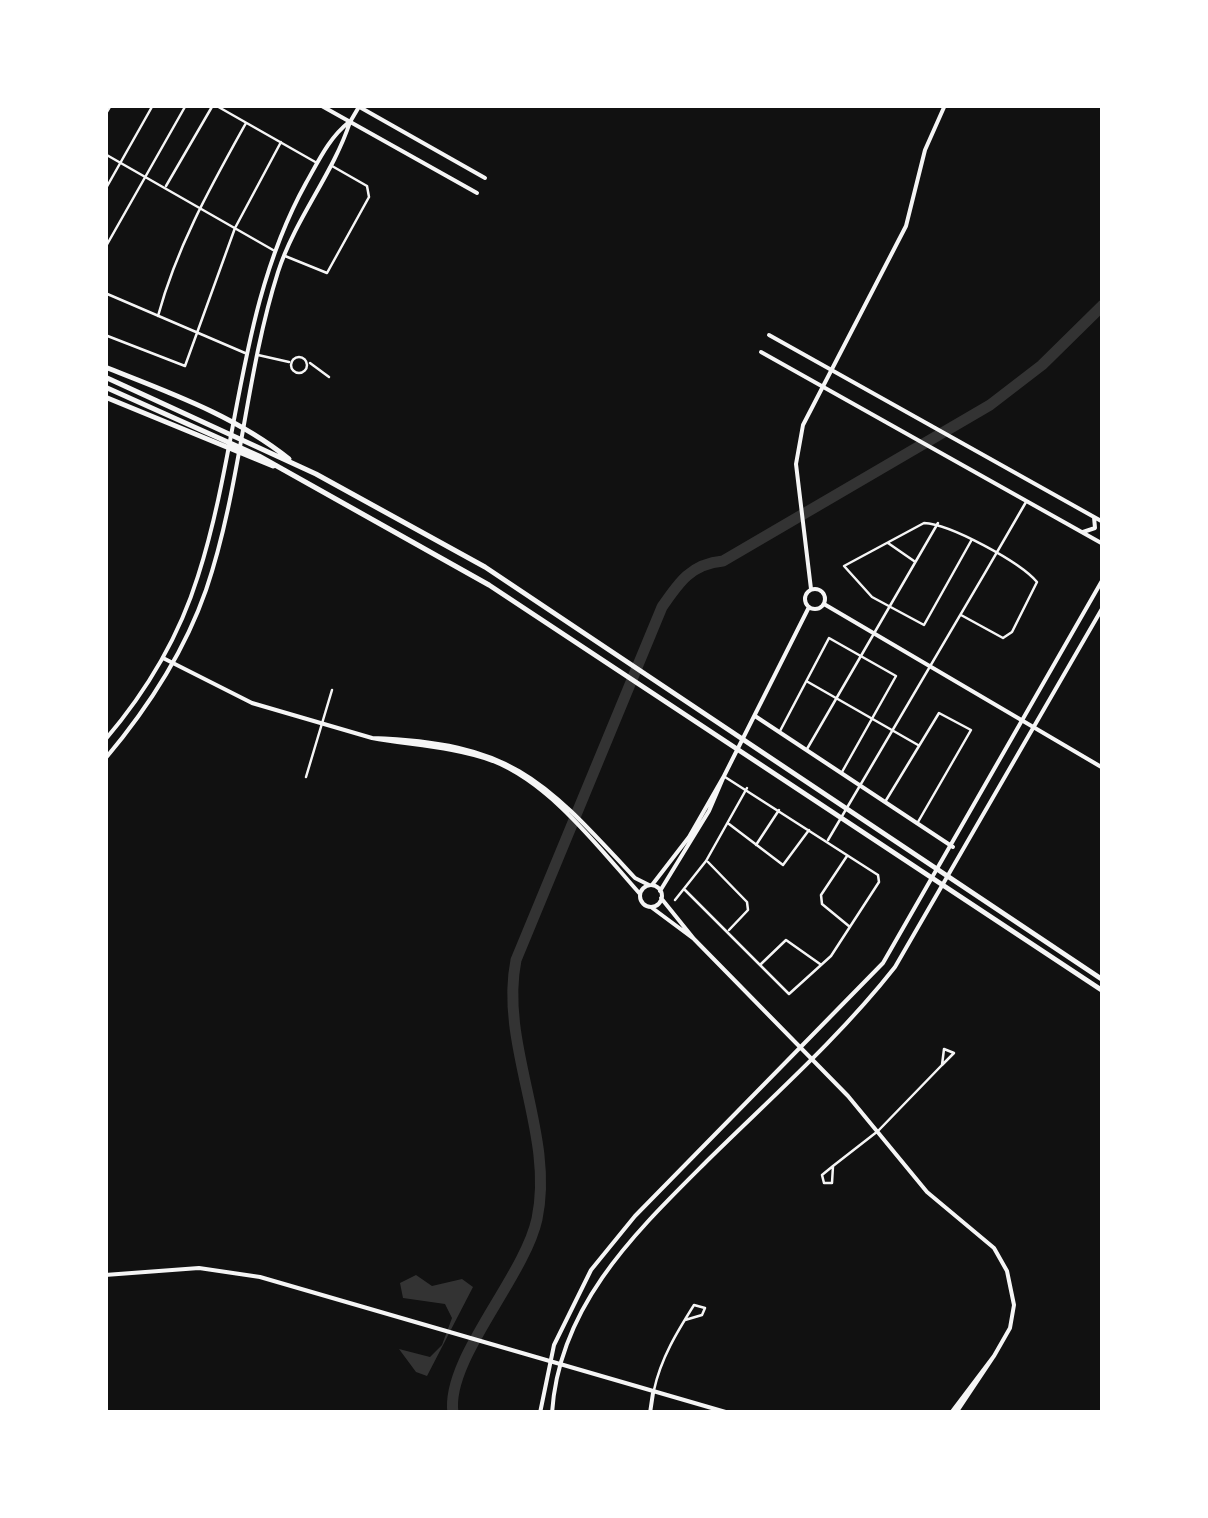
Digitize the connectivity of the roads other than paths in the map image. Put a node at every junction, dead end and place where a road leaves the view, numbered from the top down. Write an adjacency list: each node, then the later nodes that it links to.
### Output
1 (111, 105): 8 (street)
2 (153, 105): 13 (street)
3 (186, 105): 16 (street)
4 (214, 105): 10 (street); 18 (street)
5 (320, 105): 9 (main road)
6 (945, 105): 57 (main road)
7 (358, 106): 9 (main road); 17 (main road)
8 (105, 116)
9 (350, 122): 14 (main road); 15 (main road); 20 (main road)
10 (246, 123): 11 (street); 21 (street)
11 (281, 142): 14 (street); 22 (street)
12 (105, 154): 13 (street)
13 (120, 163): 16 (street); 19 (street)
14 (317, 163): 24 (main road)
15 (330, 166): 25 (main road); 25 (street)
16 (145, 177): 18 (street); 23 (street)
17 (485, 178)
18 (165, 188): 21 (street)
19 (105, 190)
20 (477, 193)
21 (199, 208): 22 (street); 27 (street)
22 (235, 228): 24 (street); 28 (street)
23 (105, 248)
24 (274, 250): 32 (main road)
25 (284, 256): 33 (main road)
26 (105, 293): 27 (street)
27 (158, 316): 28 (street)
28 (200, 334): 29 (street); 32 (street)
29 (105, 335)
30 (769, 335): 47 (main road)
31 (761, 352): 46 (main road)
32 (246, 354): 33 (main road); 65 (main road)
33 (256, 355): 35 (street); 66 (main road)
34 (306, 360): 35 (street); 37 (street); 38 (street)
35 (291, 363): 37 (street)
36 (105, 367): 45 (highway)
37 (305, 370): 38 (street)
38 (318, 370): 39 (street)
39 (329, 376)
40 (105, 377): 43 (highway)
41 (105, 387): 43 (highway)
42 (105, 397): 43 (highway)
43 (212, 433): 44 (highway)
44 (259, 455): 45 (highway); 111 (highway)
45 (294, 463): 110 (highway)
46 (1026, 500): 50 (main road); 54 (street)
47 (1094, 517): 48 (main road); 50 (main road)
48 (1103, 522)
49 (938, 523): 51 (street); 52 (street); 55 (street)
50 (1083, 532): 53 (main road)
51 (970, 541): 54 (street); 60 (street)
52 (888, 542): 55 (street); 60 (street)
53 (1103, 544)
54 (996, 554): 62 (street); 62 (street)
55 (916, 562): 60 (street)
56 (1101, 584): 73 (main road)
57 (811, 589): 58 (main road); 59 (main road)
58 (824, 604): 59 (main road); 63 (main road)
59 (808, 607): 71 (main road)
60 (890, 607): 63 (street)
61 (1103, 607): 75 (main road)
62 (961, 615): 67 (street)
63 (874, 635): 64 (street); 67 (main road)
64 (861, 656): 68 (street); 70 (street); 72 (street)
65 (163, 658): 66 (main road); 78 (main road)
66 (173, 663): 74 (main road); 81 (main road)
67 (931, 666): 73 (main road); 76 (street)
68 (806, 681): 70 (street); 77 (street)
69 (332, 690): 74 (street)
70 (837, 698): 72 (street); 80 (street)
71 (754, 716): 77 (main road); 85 (main road)
72 (872, 719): 76 (street); 83 (street)
73 (1024, 721): 75 (main road); 95 (main road)
74 (319, 726): 84 (street); 98 (main road)
75 (1035, 728): 82 (main road); 115 (main road)
76 (891, 730): 79 (street); 86 (street)
77 (779, 732): 80 (main road)
78 (105, 740)
79 (919, 746): 88 (street); 90 (street)
80 (807, 750): 83 (main road)
81 (105, 758)
82 (1103, 768)
83 (842, 773): 86 (main road)
84 (306, 776)
85 (724, 776): 87 (street); 99 (main road); 102 (main road)
86 (860, 786): 88 (main road); 93 (street)
87 (747, 787): 89 (street); 91 (street)
88 (885, 802): 90 (main road)
89 (780, 809): 92 (street); 94 (street)
90 (917, 823): 95 (main road)
91 (729, 824): 94 (street); 97 (street)
92 (810, 829): 93 (street); 94 (street)
93 (828, 841): 96 (street)
94 (756, 846)
95 (952, 847): 114 (main road)
96 (848, 855): 105 (street); 105 (street)
97 (706, 861): 100 (street); 106 (street)
98 (622, 868): 99 (main road); 101 (main road)
99 (650, 885): 101 (main road); 102 (main road)
100 (685, 890): 103 (street); 106 (street)
101 (640, 894): 104 (main road)
102 (661, 894): 104 (main road); 107 (main road)
103 (676, 900)
104 (652, 907): 107 (main road)
105 (851, 927): 109 (street)
106 (726, 932): 108 (street)
107 (694, 939): 114 (main road)
108 (760, 965): 109 (street); 112 (street)
109 (821, 965): 112 (street)
110 (1103, 980)
111 (1103, 991)
112 (789, 994): 113 (street)
113 (786, 1002)
114 (803, 1048): 115 (main road); 121 (main road)
115 (812, 1057): 117 (main road); 122 (main road)
116 (942, 1065): 117 (street)
117 (878, 1131): 118 (street); 128 (main road)
118 (833, 1166)
119 (105, 1274): 121 (main road)
120 (684, 1320): 123 (street)
121 (550, 1360): 122 (main road); 124 (main road)
122 (561, 1364): 123 (main road); 125 (main road)
123 (654, 1391): 126 (main road); 127 (main road)
124 (540, 1413)
125 (552, 1413)
126 (650, 1413)
127 (729, 1413)
128 (953, 1413)

